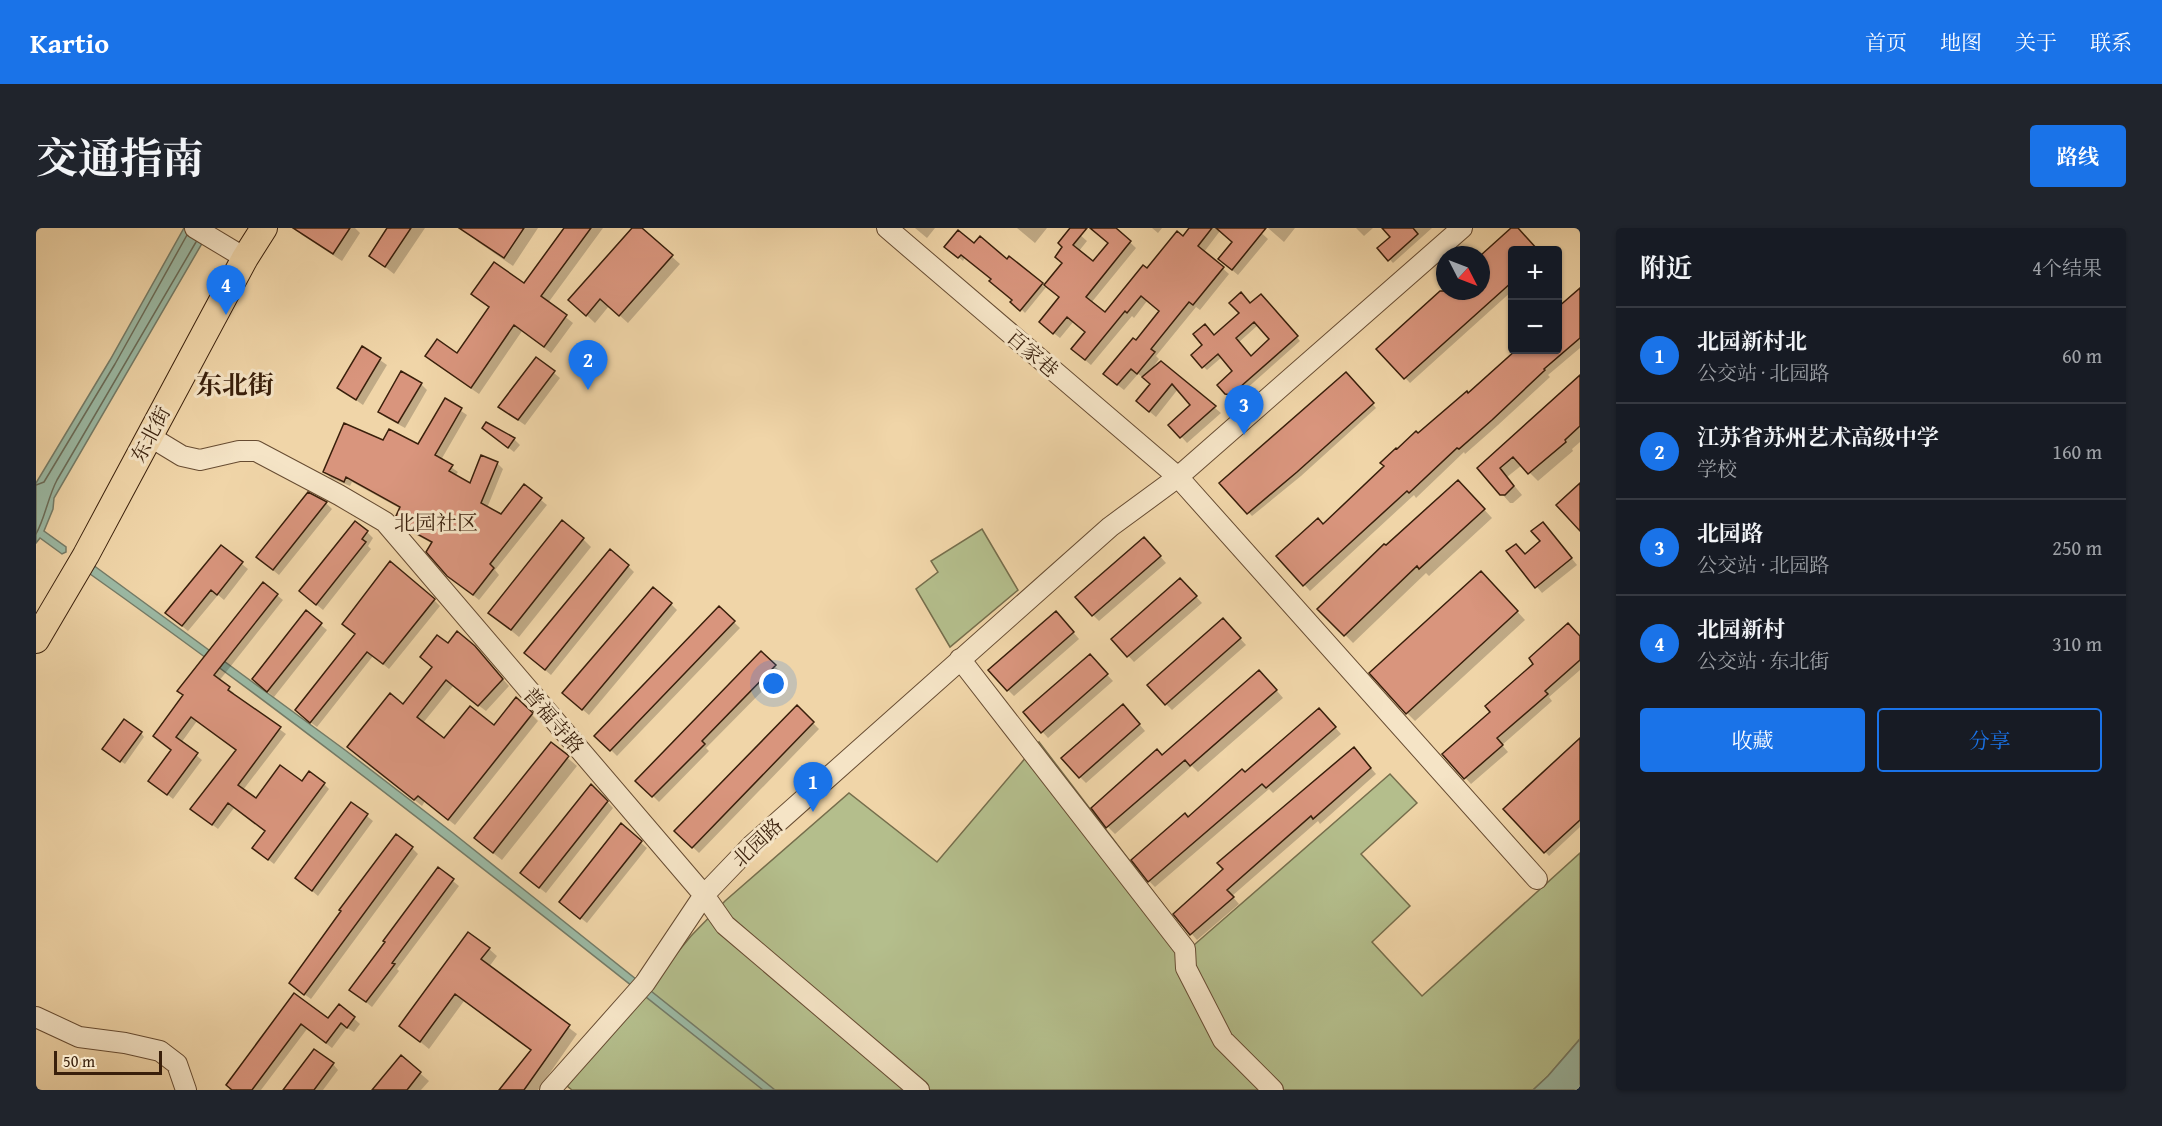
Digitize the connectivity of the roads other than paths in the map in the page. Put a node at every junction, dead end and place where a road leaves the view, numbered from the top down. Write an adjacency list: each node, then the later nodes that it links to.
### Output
1 (264, 228): 5 (main road, 东北街)
2 (887, 228): 7 (street, 百家巷)
3 (1462, 228): 7 (street, 北园路)
4 (202, 232): 5 (street)
5 (245, 258): 6 (main road, 东北街)
6 (149, 436): 8 (main road, 东北街); 11 (street, 普福寺路)
7 (1178, 477): 9 (street, 北园路); 10 (street, 百家巷)
8 (36, 640)
9 (960, 659): 11 (street, 北园路); 16 (street)
10 (1537, 879)
11 (704, 895): 14 (street, 北园路); 15 (street, 普福寺路)
12 (36, 1017): 13 (street)
13 (186, 1090)
14 (550, 1090)
15 (919, 1090)
16 (1273, 1090)

